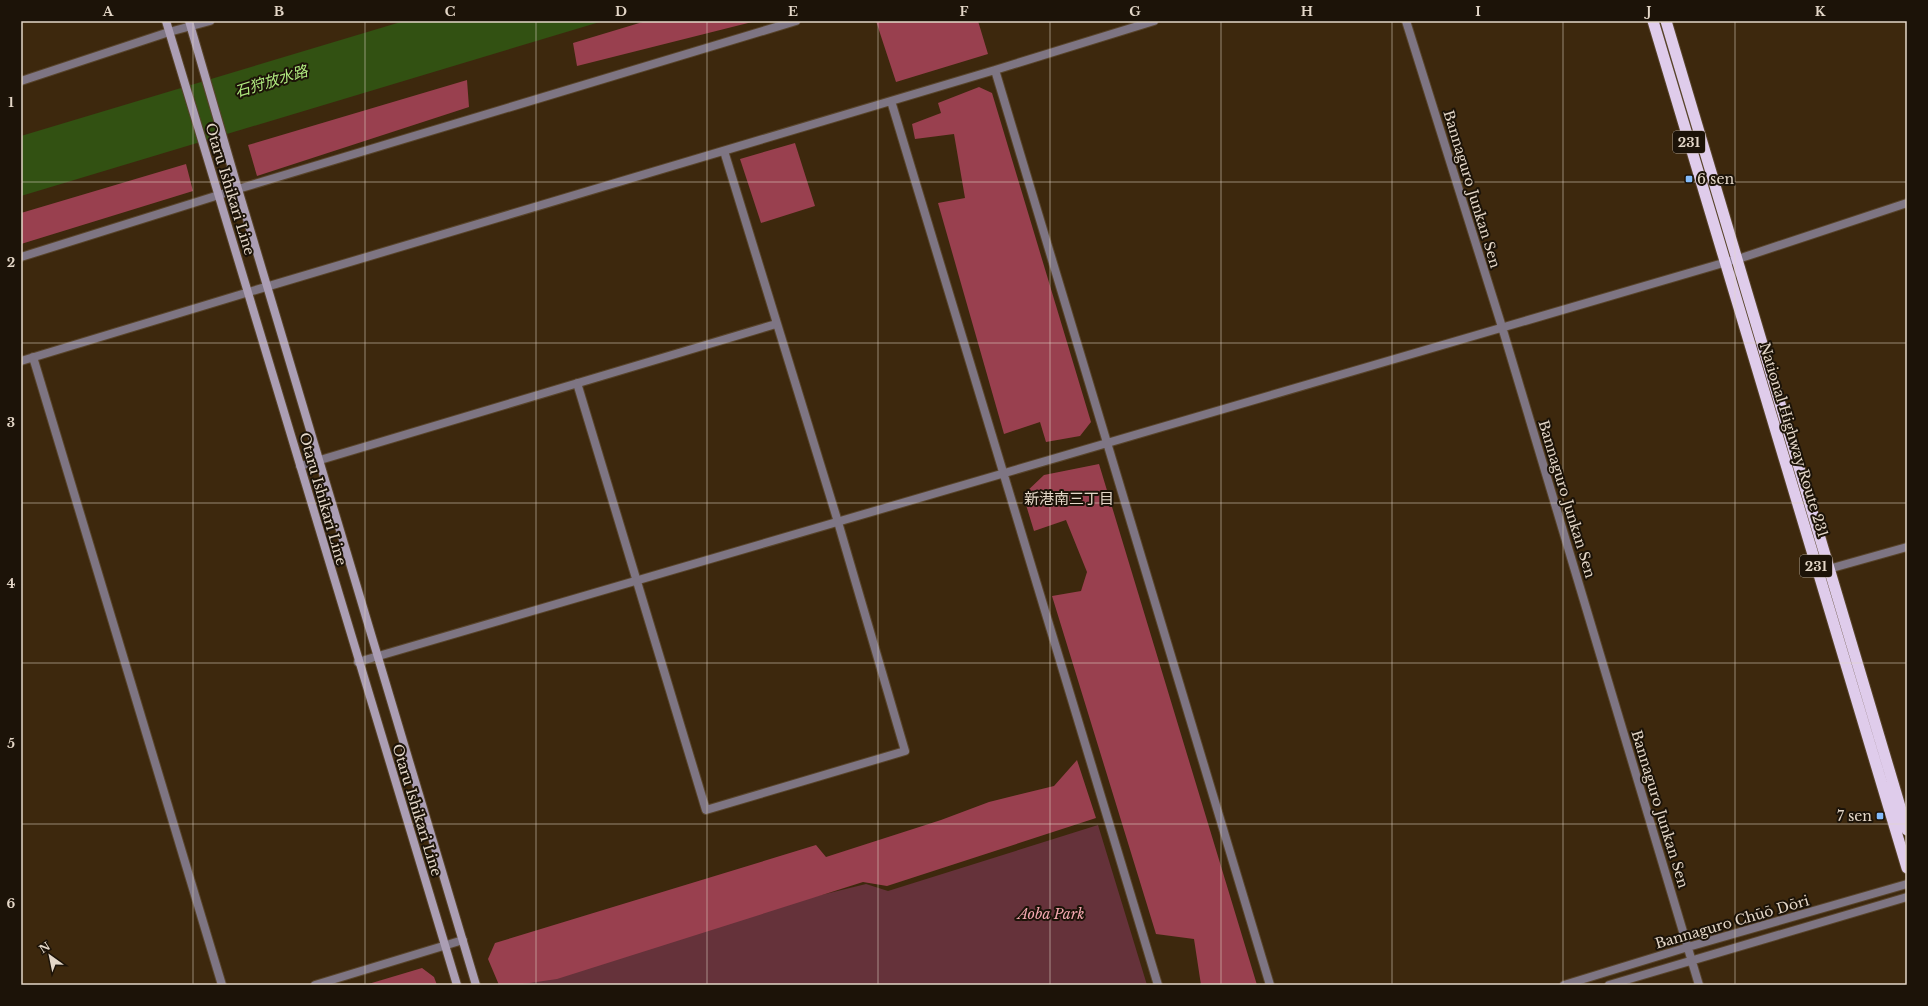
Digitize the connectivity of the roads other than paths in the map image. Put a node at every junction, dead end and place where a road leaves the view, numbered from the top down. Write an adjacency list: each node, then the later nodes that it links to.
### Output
1 (166, 21): 9 (main road, Otaru Ishikari Line)
2 (210, 21): 8 (street)
3 (796, 21): 14 (street)
4 (1154, 21): 10 (street)
5 (1406, 21): 23 (street, Bannaguro Junkan Sen)
6 (1653, 21): 19 (highway, National Highway Route 231 / 231)
7 (1666, 21): 18 (highway, National Highway Route 231 / 231)
8 (190, 23): 9 (street); 14 (main road, Otaru Ishikari Line)
9 (169, 32): 11 (street); 15 (main road, Otaru Ishikari Line)
10 (995, 70): 12 (street); 27 (street)
11 (21, 81)
12 (891, 101): 13 (street); 30 (street)
13 (724, 151): 20 (street); 22 (street)
14 (238, 189): 15 (street); 20 (main road, Otaru Ishikari Line)
15 (218, 195): 17 (street); 21 (main road, Otaru Ishikari Line)
16 (1907, 203): 18 (street)
17 (21, 257)
18 (1738, 259): 19 (street); 33 (highway, National Highway Route 231 / 231)
19 (1726, 263): 23 (street); 34 (highway, National Highway Route 231 / 231)
20 (267, 287): 21 (street); 28 (main road, Otaru Ishikari Line)
21 (249, 292): 24 (street); 29 (main road, Otaru Ishikari Line)
22 (776, 324): 26 (street); 31 (street)
23 (1502, 327): 27 (street); 44 (street, Bannaguro Junkan Sen)
24 (33, 357): 25 (street); 46 (street)
25 (21, 361)
26 (577, 383): 28 (street); 35 (street)
27 (1106, 444): 30 (street); 51 (street)
28 (319, 460): 29 (street); 36 (main road, Otaru Ishikari Line)
29 (300, 466): 37 (main road, Otaru Ishikari Line)
30 (1004, 474): 31 (street); 50 (street)
31 (838, 522): 35 (street); 35 (street)
32 (1907, 547): 33 (street)
33 (1830, 568): 34 (street); 38 (highway, National Highway Route 231 / 231)
34 (1818, 572): 39 (highway, National Highway Route 231 / 231)
35 (636, 580): 36 (street)
36 (378, 656): 37 (street); 42 (main road, Otaru Ishikari Line)
37 (358, 662): 43 (main road, Otaru Ishikari Line)
38 (1907, 830)
39 (1907, 868)
40 (1907, 884): 44 (street, Bannaguro Chūō Dōri)
41 (1907, 897): 45 (street, Bannaguro Chūō Dōri)
42 (463, 940): 43 (street); 49 (main road, Otaru Ishikari Line)
43 (445, 946): 47 (street); 48 (main road, Otaru Ishikari Line)
44 (1688, 947): 45 (street, Bannaguro Junkan Sen); 52 (street, Bannaguro Chūō Dōri)
45 (1692, 960): 53 (street, Bannaguro Chūō Dōri); 54 (street, Bannaguro Junkan Sen)
46 (222, 985)
47 (315, 985)
48 (457, 985)
49 (476, 985)
50 (1158, 985)
51 (1270, 985)
52 (1564, 985)
53 (1610, 985)
54 (1699, 985)

